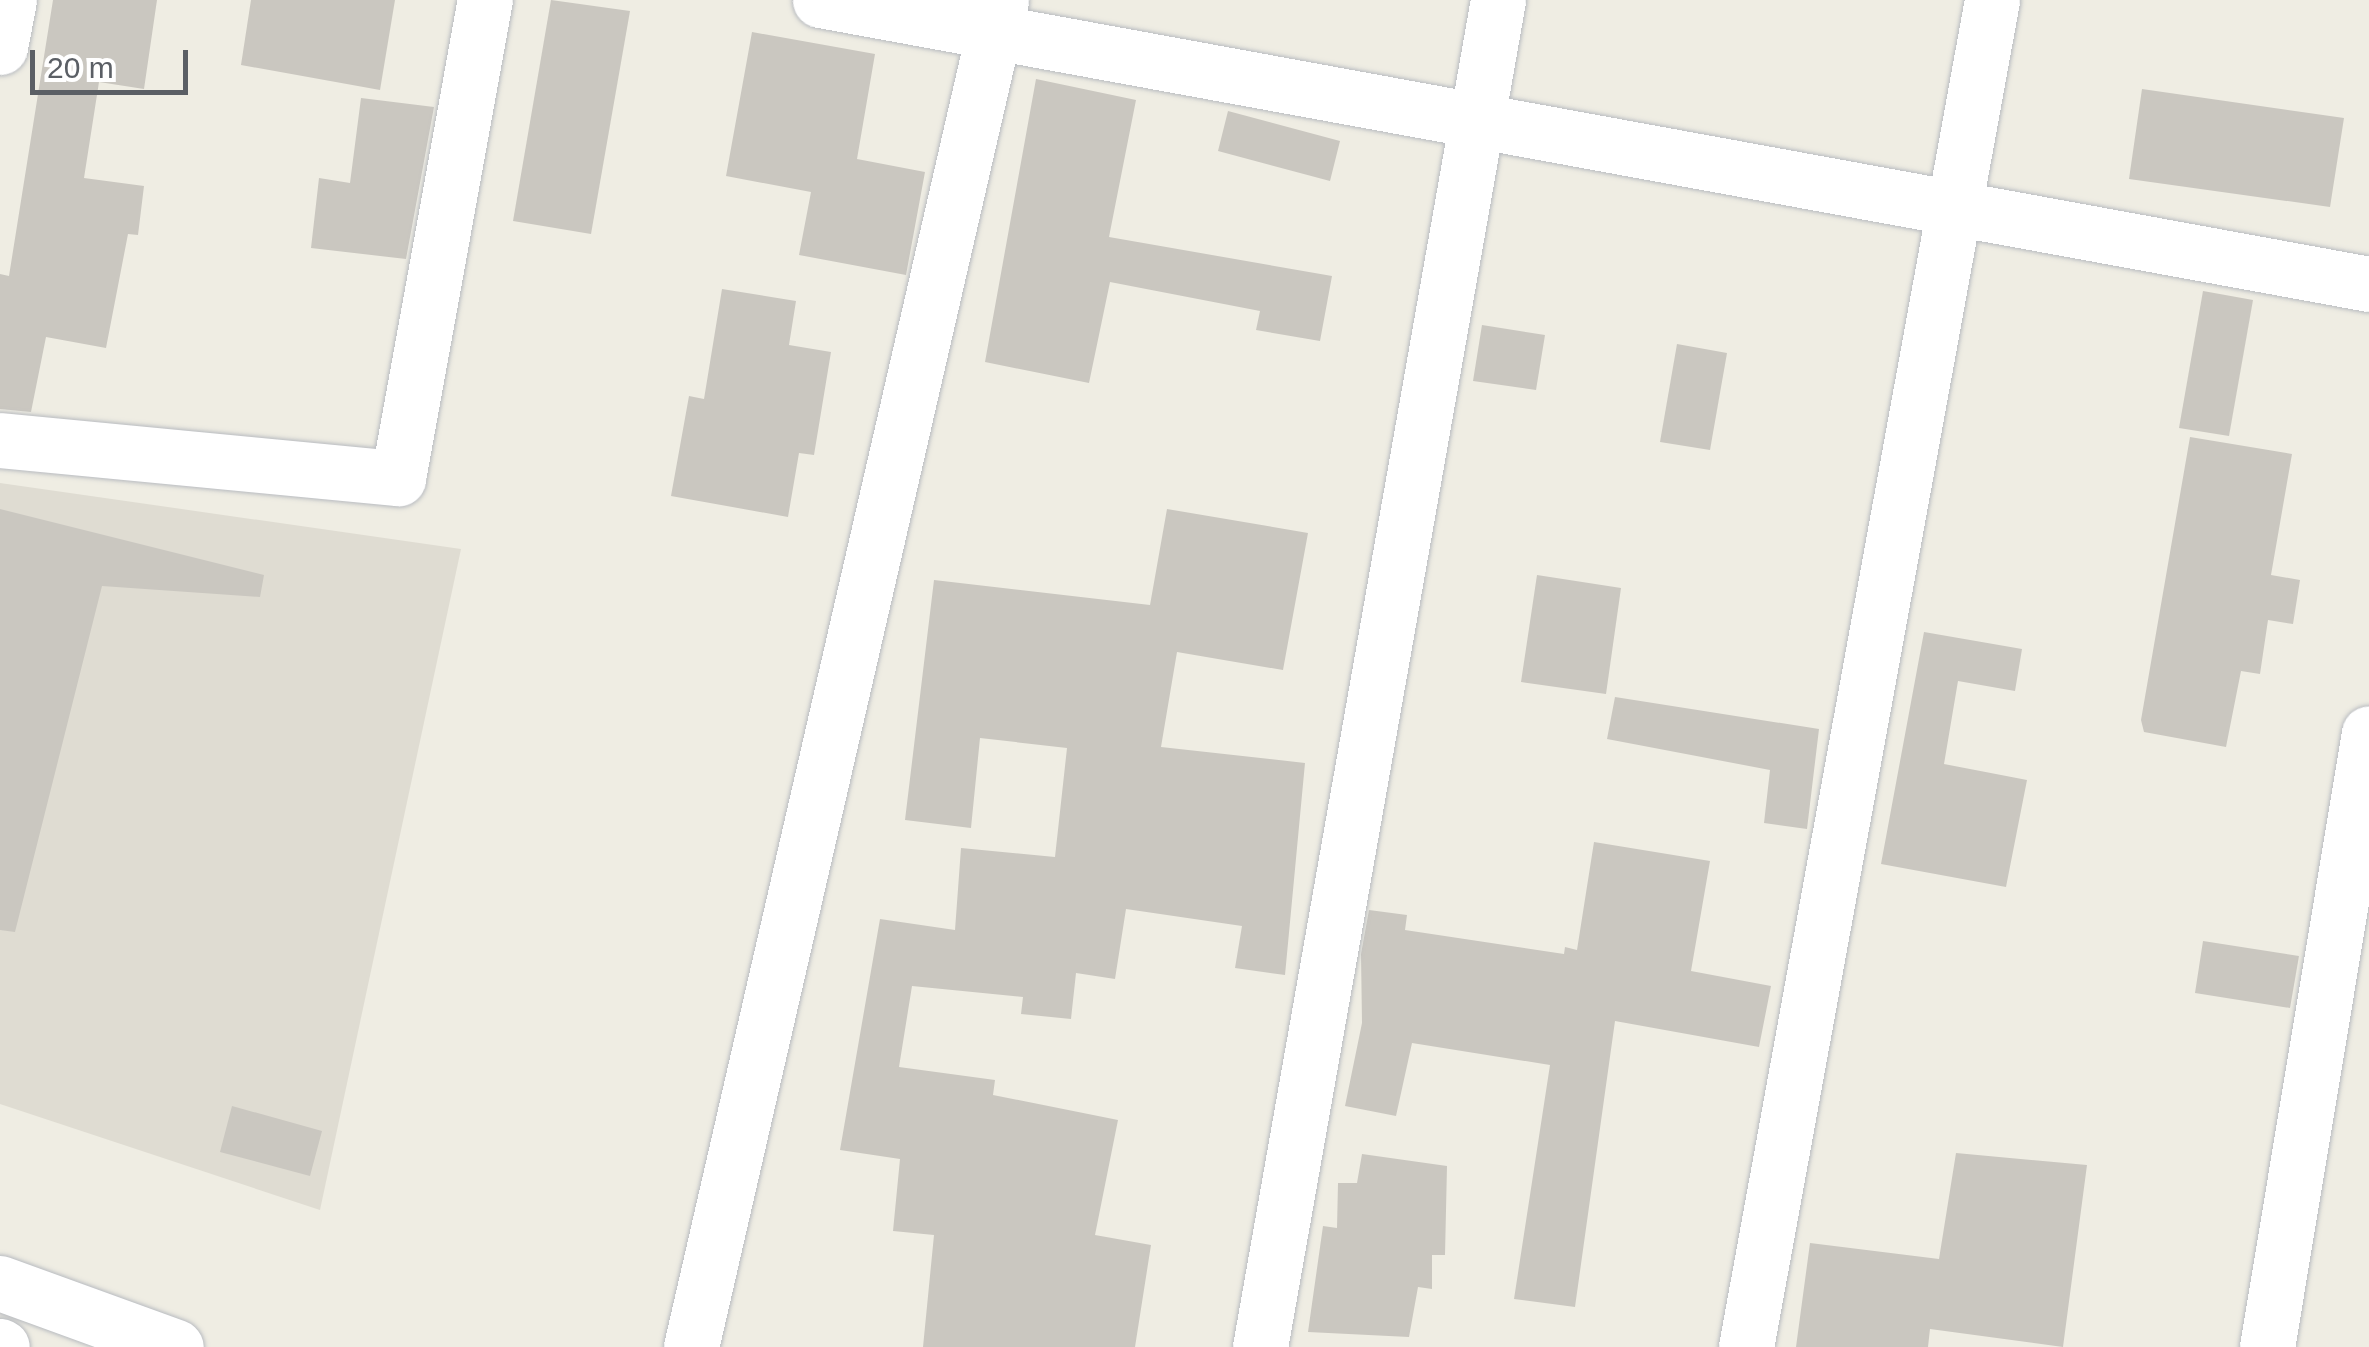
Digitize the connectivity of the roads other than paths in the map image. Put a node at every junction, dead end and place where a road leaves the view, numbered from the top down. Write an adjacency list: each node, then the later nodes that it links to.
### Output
1 (9, 0): 7 (street)
2 (486, 0): 11 (street)
3 (820, 0): 6 (street)
4 (1498, 0): 8 (street)
5 (1992, 0): 9 (street)
6 (998, 15): 8 (street); 15 (street)
7 (0, 47)
8 (1476, 123): 9 (street); 16 (street)
9 (1954, 209): 10 (street); 17 (street)
10 (2369, 284)
11 (0, 440)
12 (2369, 733): 18 (street)
13 (0, 1283): 14 (street)
14 (176, 1347)
15 (691, 1347)
16 (1260, 1347)
17 (1746, 1347)
18 (2268, 1347)

